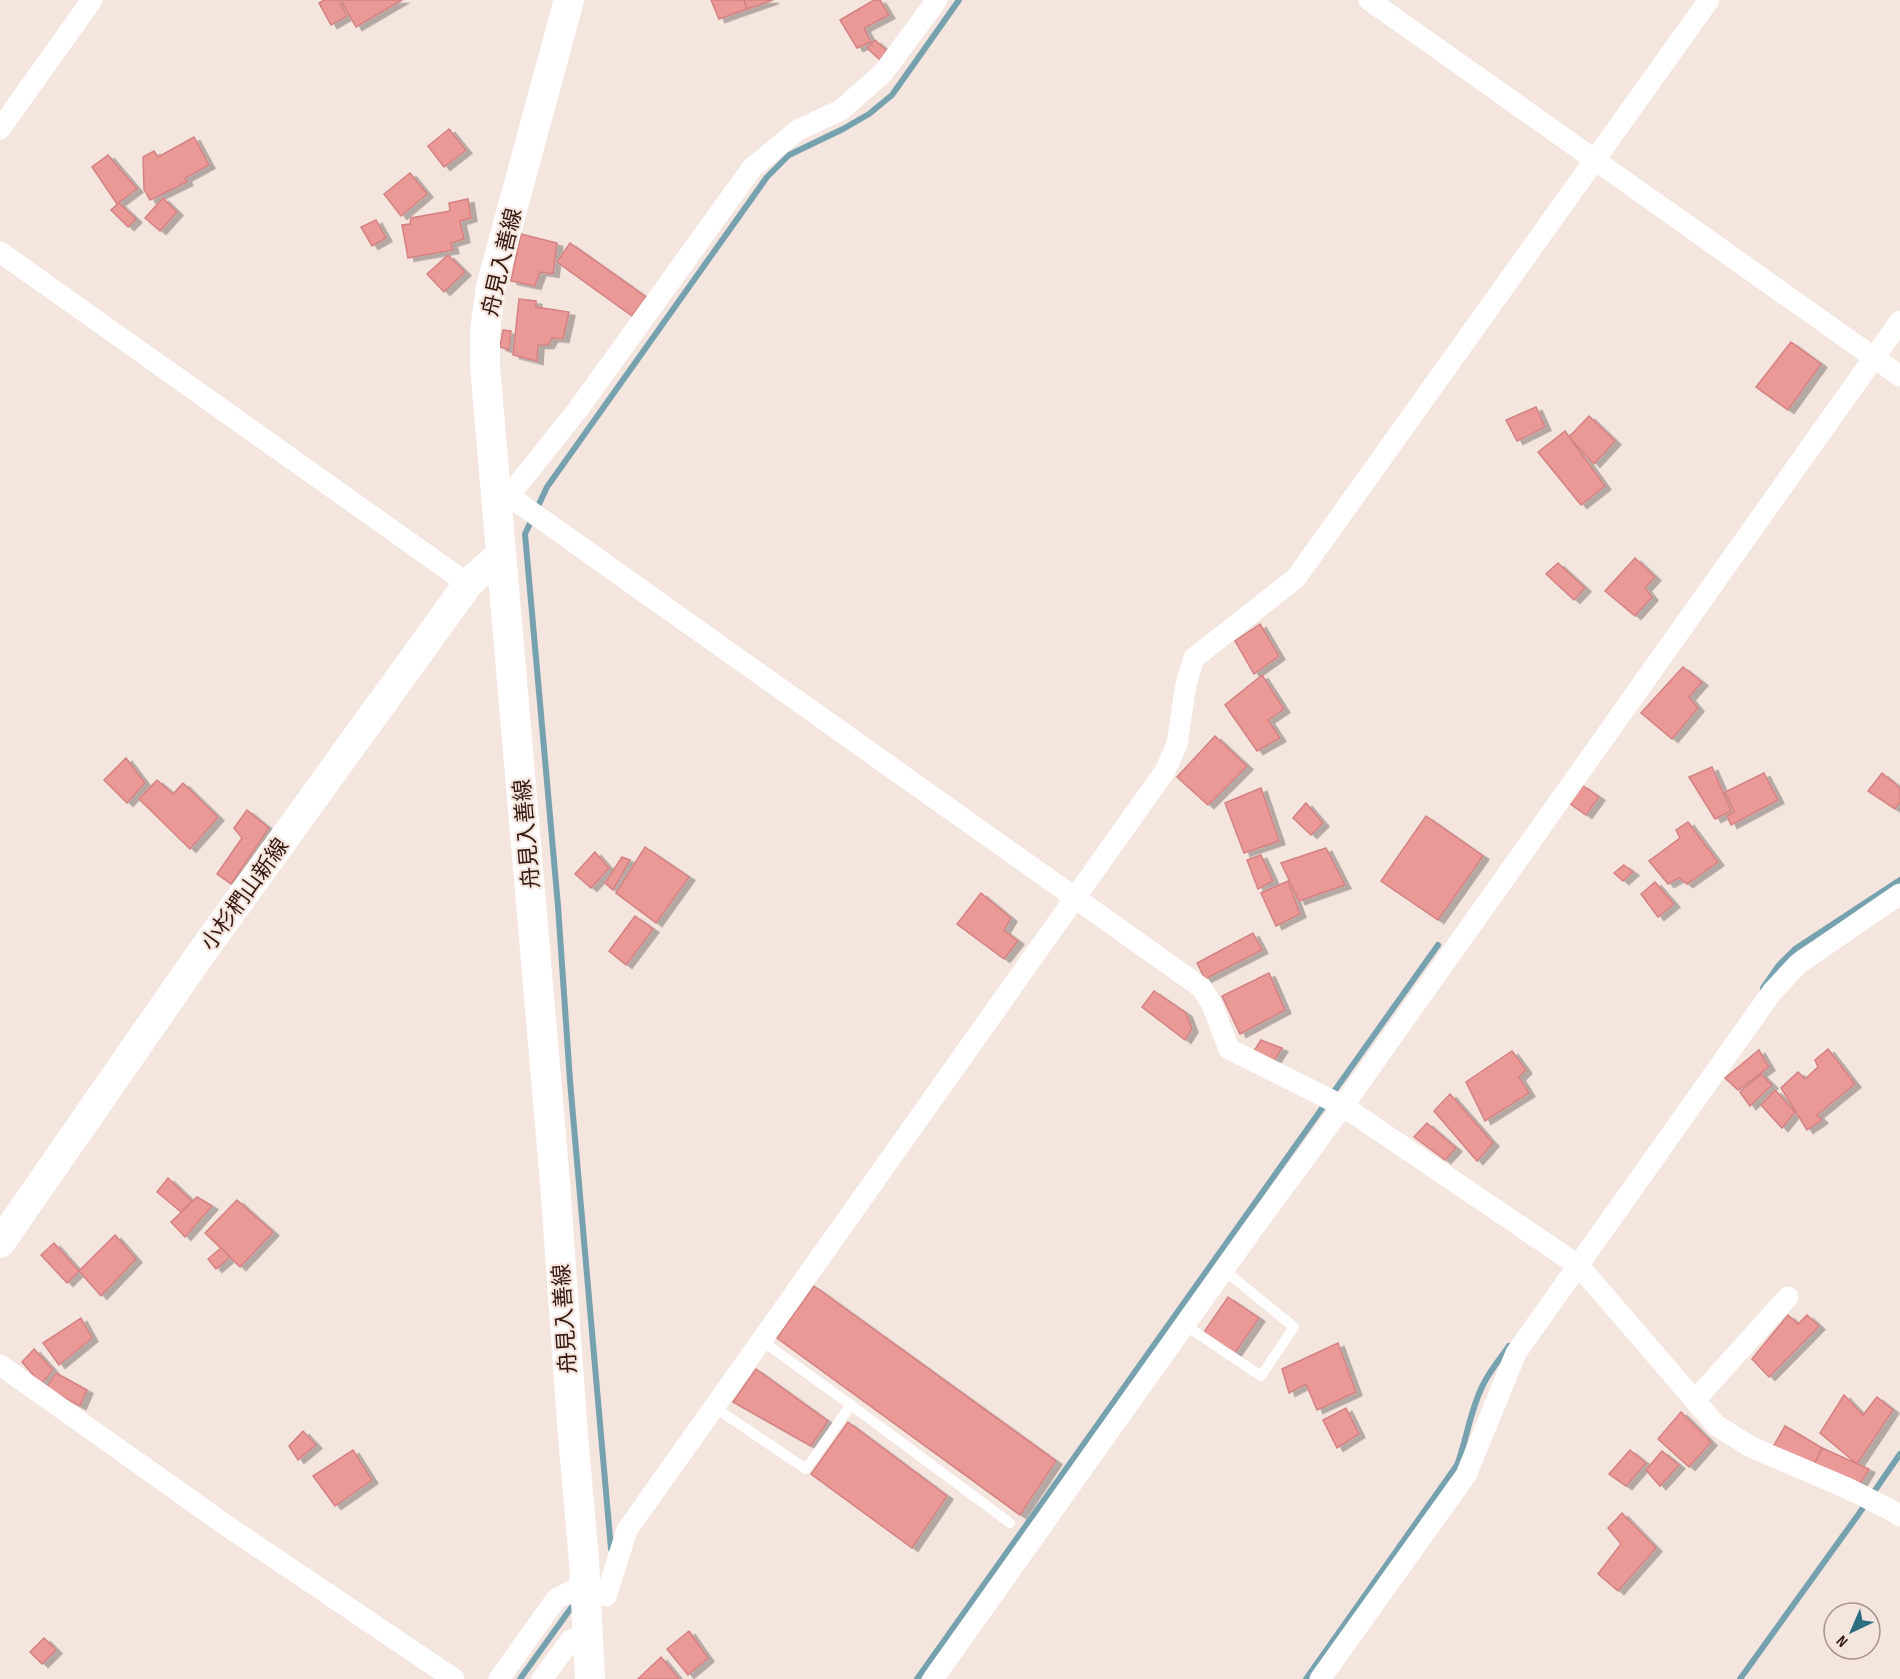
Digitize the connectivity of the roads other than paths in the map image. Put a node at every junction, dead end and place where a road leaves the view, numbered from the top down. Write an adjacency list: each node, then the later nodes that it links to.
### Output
1 (92, 0): 6 (street)
2 (569, 0): 12 (main road, 舟見入善線)
3 (937, 0): 12 (street)
4 (1369, 0): 7 (street)
5 (1709, 0): 7 (street)
6 (0, 129)
7 (1594, 161): 10 (street); 16 (street)
8 (0, 252): 14 (street)
9 (1900, 321): 10 (street)
10 (1875, 358): 11 (street); 17 (street)
11 (1900, 376)
12 (504, 502): 13 (main road, 舟見入善線); 16 (street)
13 (500, 555): 14 (main road, 小杉椚山新線); 30 (main road, 舟見入善線)
14 (468, 584): 18 (main road, 小杉椚山新線)
15 (1900, 894): 19 (street)
16 (1075, 899): 17 (street); 23 (street)
17 (1343, 1106): 19 (street); 20 (street)
18 (0, 1243)
19 (1579, 1266): 25 (street); 37 (street)
20 (1224, 1270): 22 (street); 22 (lane)
21 (1788, 1297): 25 (street)
22 (1185, 1325): 36 (street)
23 (761, 1340): 26 (lane); 27 (street)
24 (0, 1365): 32 (street)
25 (1695, 1400): 28 (street)
26 (851, 1405): 27 (lane); 29 (lane)
27 (714, 1407): 30 (street)
28 (1900, 1516)
29 (1010, 1523)
30 (585, 1584): 31 (main road, 舟見入善線); 33 (street)
31 (588, 1632): 34 (street); 35 (main road, 舟見入善線)
32 (454, 1679)
33 (499, 1679)
34 (542, 1679)
35 (590, 1679)
36 (933, 1679)
37 (1320, 1679)

